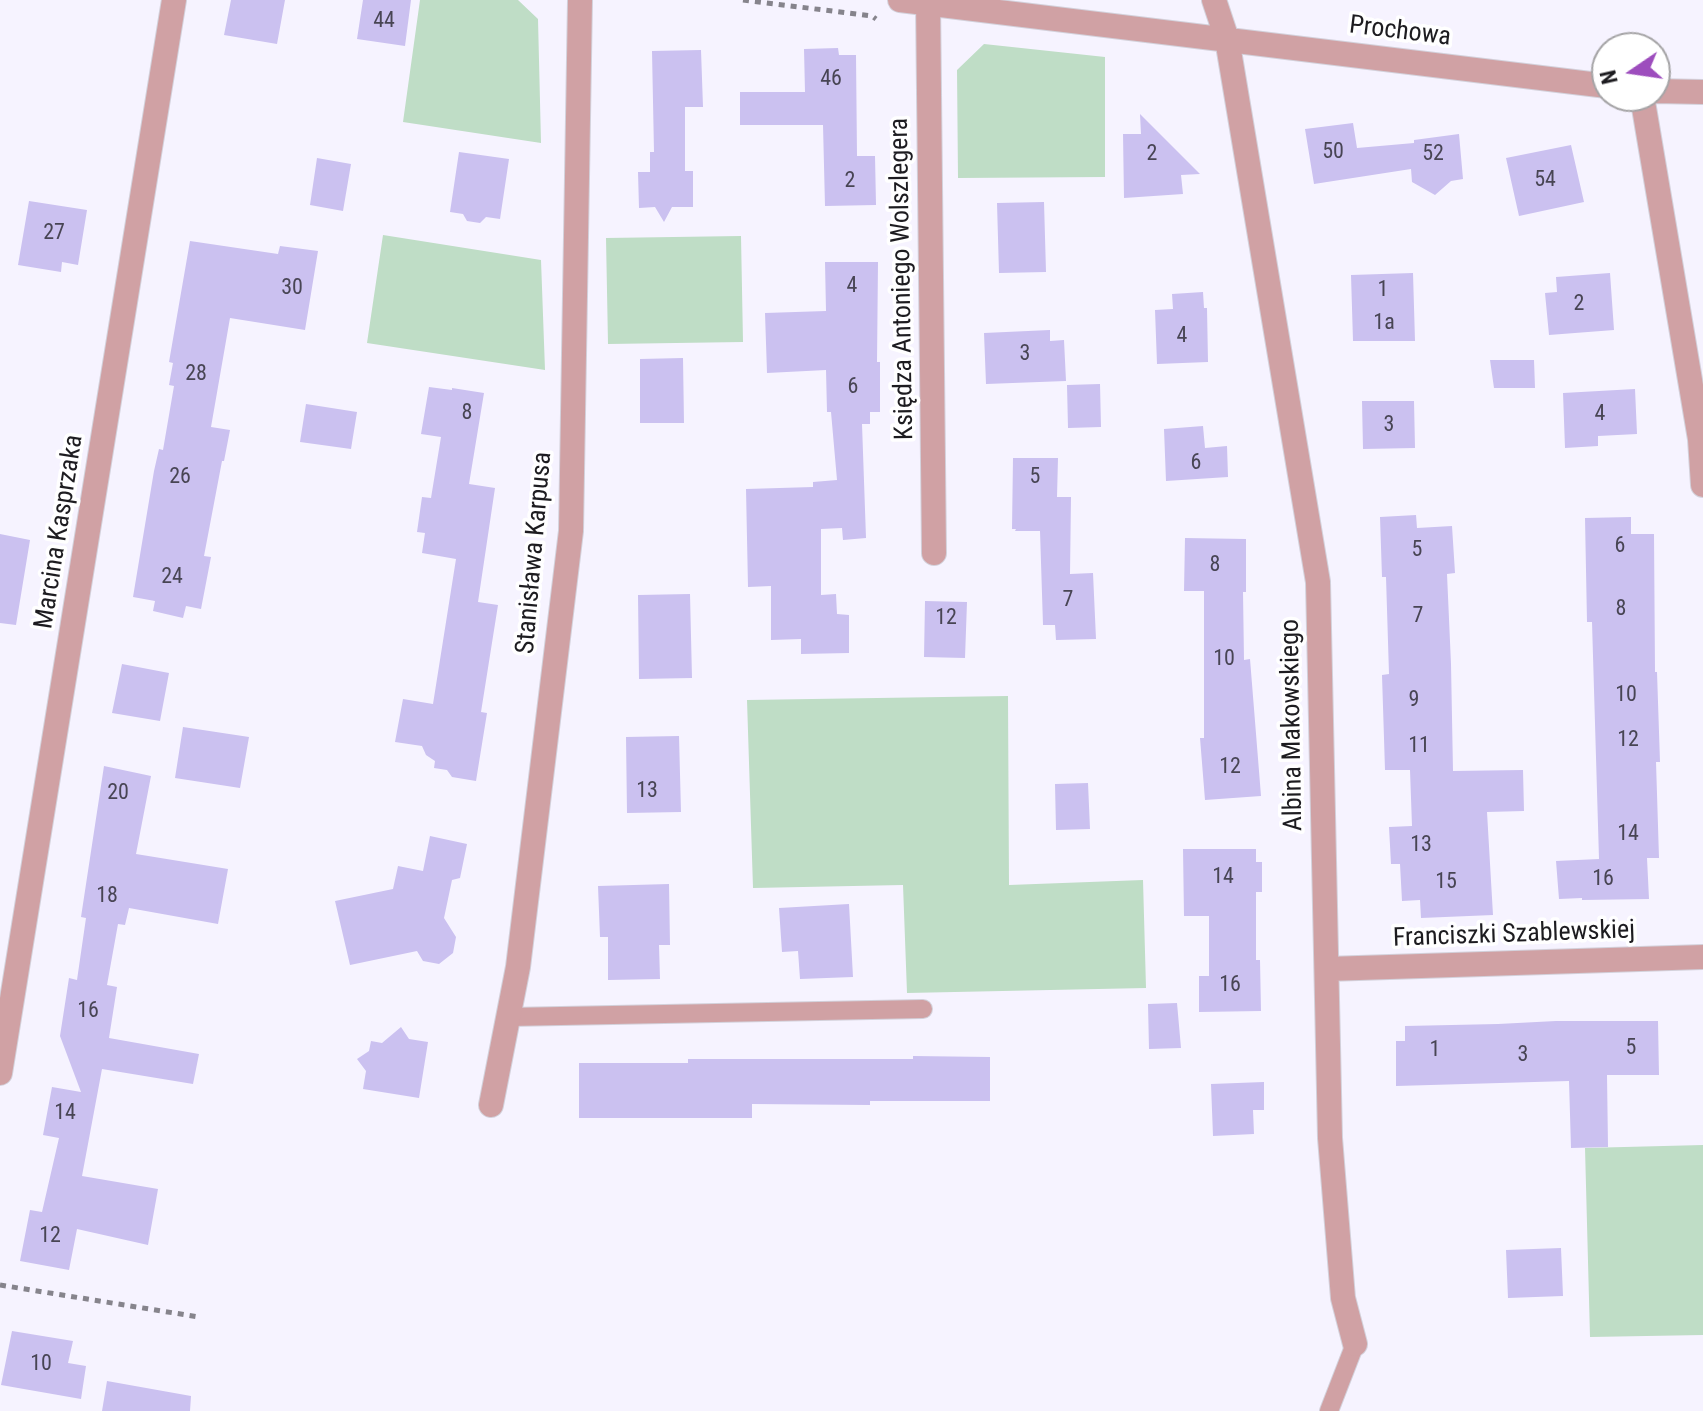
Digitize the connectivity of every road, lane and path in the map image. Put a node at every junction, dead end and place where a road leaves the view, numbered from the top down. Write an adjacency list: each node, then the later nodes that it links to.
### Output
1 (174, 0): 19 (street, Marcina Kasprzaka)
2 (580, 0): 18 (street, Stanisława Karpusa)
3 (743, 0): 7 (path)
4 (900, 0): 6 (street, Prochowa)
5 (1214, 0): 8 (street, Albina Makowskiego)
6 (928, 2): 8 (street, Prochowa); 14 (street, Księdza Antoniego Wolszlegera)
7 (881, 22)
8 (1227, 39): 9 (street, Prochowa); 16 (street, Albina Makowskiego)
9 (1591, 84)
10 (1671, 91): 11 (street)
11 (1703, 92)
12 (1645, 112): 13 (street)
13 (1703, 485)
14 (934, 553)
15 (1703, 957): 16 (street, Franciszki Szablewskiej)
16 (1327, 969): 23 (street, Albina Makowskiego)
17 (923, 1009): 18 (lane)
18 (509, 1017): 20 (street, Stanisława Karpusa)
19 (0, 1073)
20 (491, 1105)
21 (0, 1285): 22 (path)
22 (199, 1317)
23 (1355, 1344): 24 (lane, Albina Makowskiego)
24 (1329, 1411)

